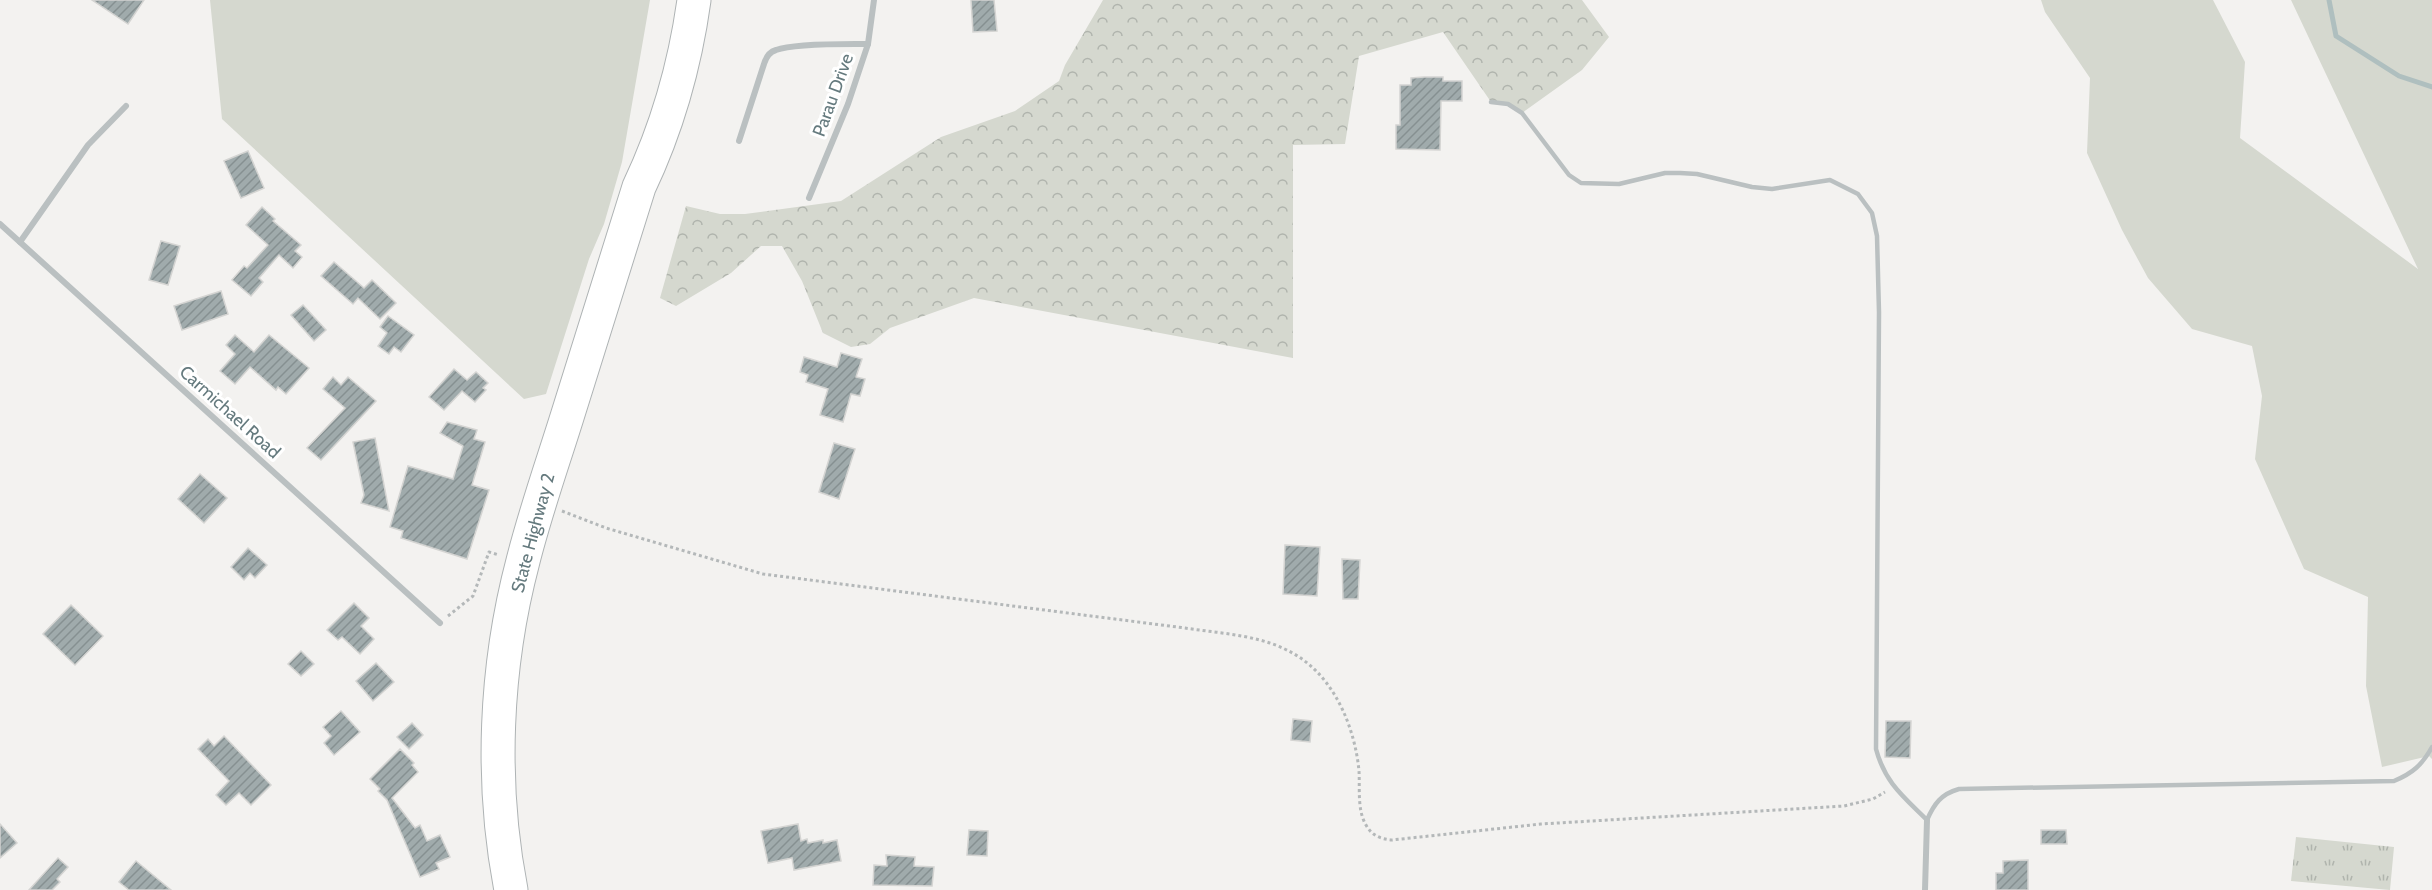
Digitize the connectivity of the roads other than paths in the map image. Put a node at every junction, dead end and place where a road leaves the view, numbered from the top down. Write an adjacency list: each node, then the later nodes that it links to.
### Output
1 (672, 0): 8 (highway, State Highway 2)
2 (694, 0): 8 (highway, State Highway 2)
3 (874, 0): 4 (street, Parau Drive)
4 (868, 44): 7 (street); 9 (street, Parau Drive)
5 (1491, 102): 14 (lane)
6 (126, 106): 11 (street)
7 (739, 141)
8 (639, 187): 15 (highway, State Highway 2)
9 (809, 198)
10 (0, 224): 11 (street, Carmichael Road)
11 (20, 242): 12 (street, Carmichael Road)
12 (440, 623)
13 (2432, 747): 14 (lane)
14 (1927, 820): 16 (street)
15 (511, 890)
16 (1925, 890)

